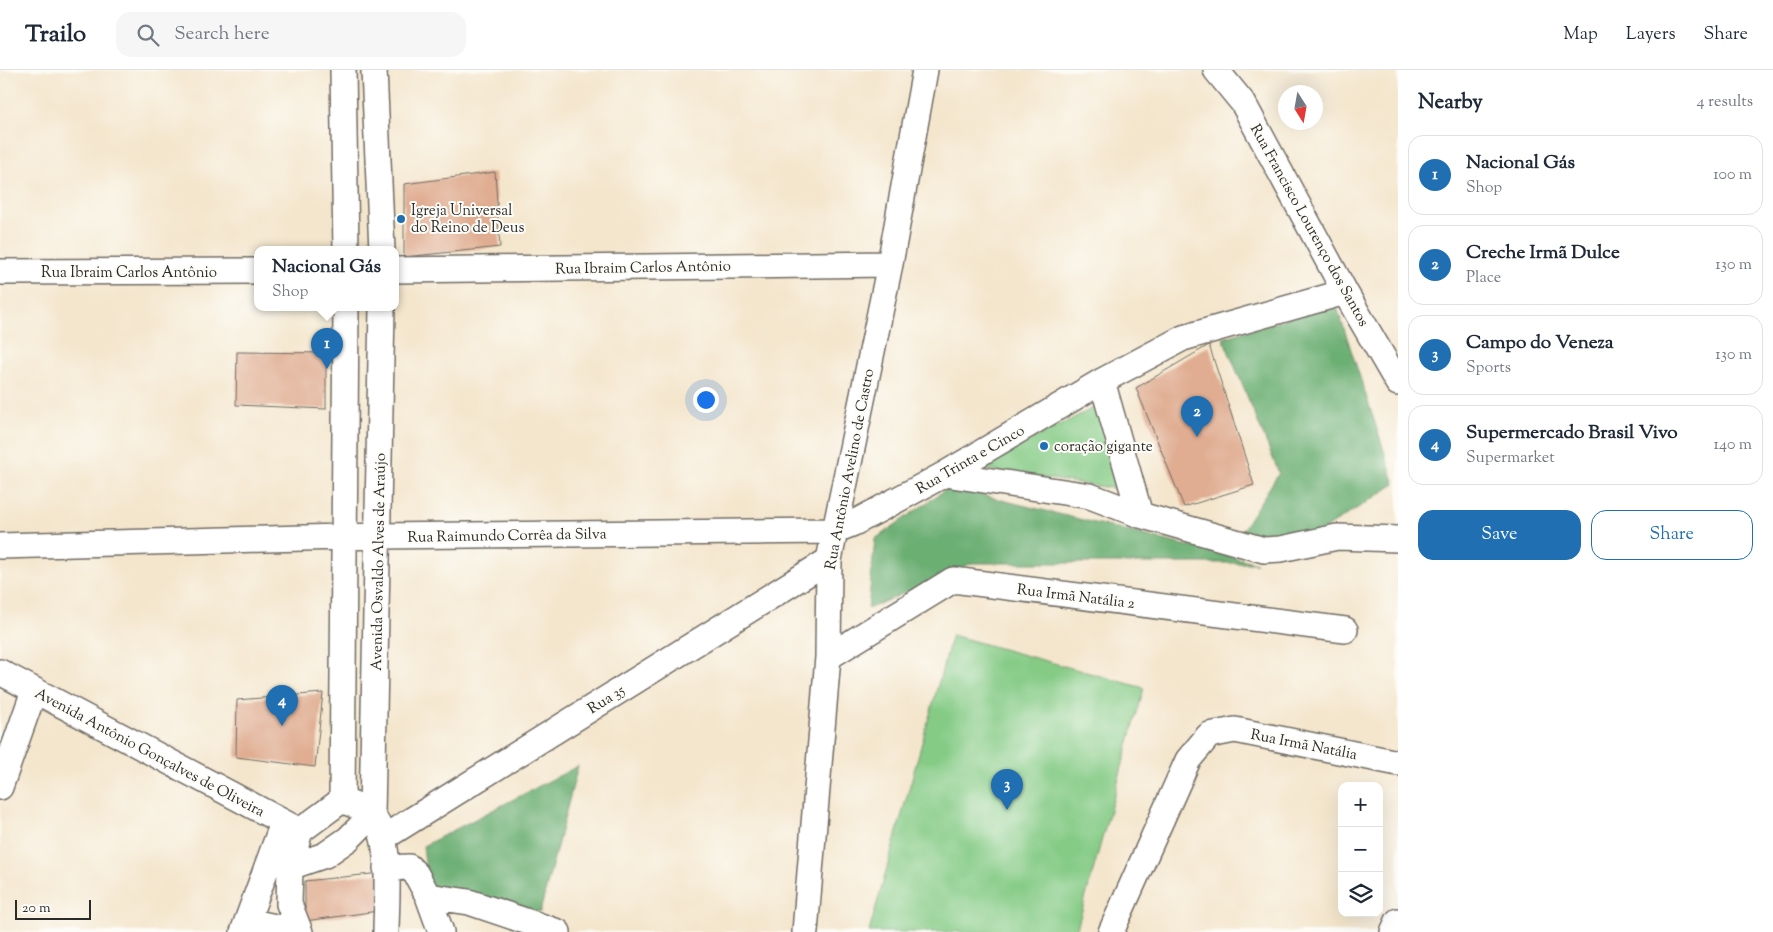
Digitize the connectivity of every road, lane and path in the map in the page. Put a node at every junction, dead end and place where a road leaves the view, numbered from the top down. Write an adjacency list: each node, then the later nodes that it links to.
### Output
1 (344, 70): 5 (street)
2 (374, 70): 6 (street)
3 (925, 70): 7 (street, Rua Antônio Avelino de Castro)
4 (1216, 70): 11 (street, Rua Francisco Lourenço dos Santos)
5 (346, 246)
6 (382, 246)
7 (890, 264): 8 (street, Rua Ibraim Carlos Antônio); 18 (street, Rua Antônio Avelino de Castro)
8 (399, 270)
9 (254, 271): 10 (street, Rua Ibraim Carlos Antônio)
10 (0, 272)
11 (1346, 292): 14 (street, Rua Trinta e Cinco); 15 (street, Rua Francisco Lourenço dos Santos)
12 (346, 311): 20 (street)
13 (382, 311): 19 (street, Avenida Osvaldo Alves de Araújo)
14 (1102, 381): 16 (street, Rua Trinta e Cinco); 17 (street)
15 (1398, 383)
16 (945, 474): 17 (street); 18 (street, Rua Trinta e Cinco)
17 (1140, 515): 21 (street)
18 (834, 530): 19 (street, Rua Raimundo Corrêa da Silva); 23 (street, Rua Antônio Avelino de Castro)
19 (378, 536): 20 (street, Rua Raimundo Corrêa da Silva); 31 (street, Avenida Osvaldo Alves de Araújo)
20 (345, 538): 22 (street, Rua Raimundo Corrêa da Silva); 30 (street)
21 (1398, 539)
22 (0, 546)
23 (829, 560): 25 (street, Rua Antônio Avelino de Castro); 31 (street, Rua 35)
24 (1345, 630): 25 (street, Rua Irmã Natália 2)
25 (828, 657): 42 (street, Rua Antônio Avelino de Castro)
26 (0, 672): 27 (street, Avenida Antônio Gonçalves de Oliveira)
27 (34, 691): 29 (street); 32 (street, Avenida Antônio Gonçalves de Oliveira)
28 (1398, 763): 43 (street, Rua Irmã Natália)
29 (0, 787)
30 (342, 800): 31 (street); 32 (street)
31 (378, 826): 33 (street, Rua 35); 34 (street, Avenida Osvaldo Alves de Araújo)
32 (292, 827): 33 (street); 37 (street)
33 (290, 867): 38 (street)
34 (386, 868): 35 (street); 39 (street, Avenida Osvaldo Alves de Araújo)
35 (428, 896): 40 (street); 41 (street)
36 (1398, 921): 44 (street)
37 (245, 926): 38 (street)
38 (299, 932)
39 (386, 932)
40 (441, 932)
41 (558, 932)
42 (805, 932)
43 (1111, 932)
44 (1393, 932)

